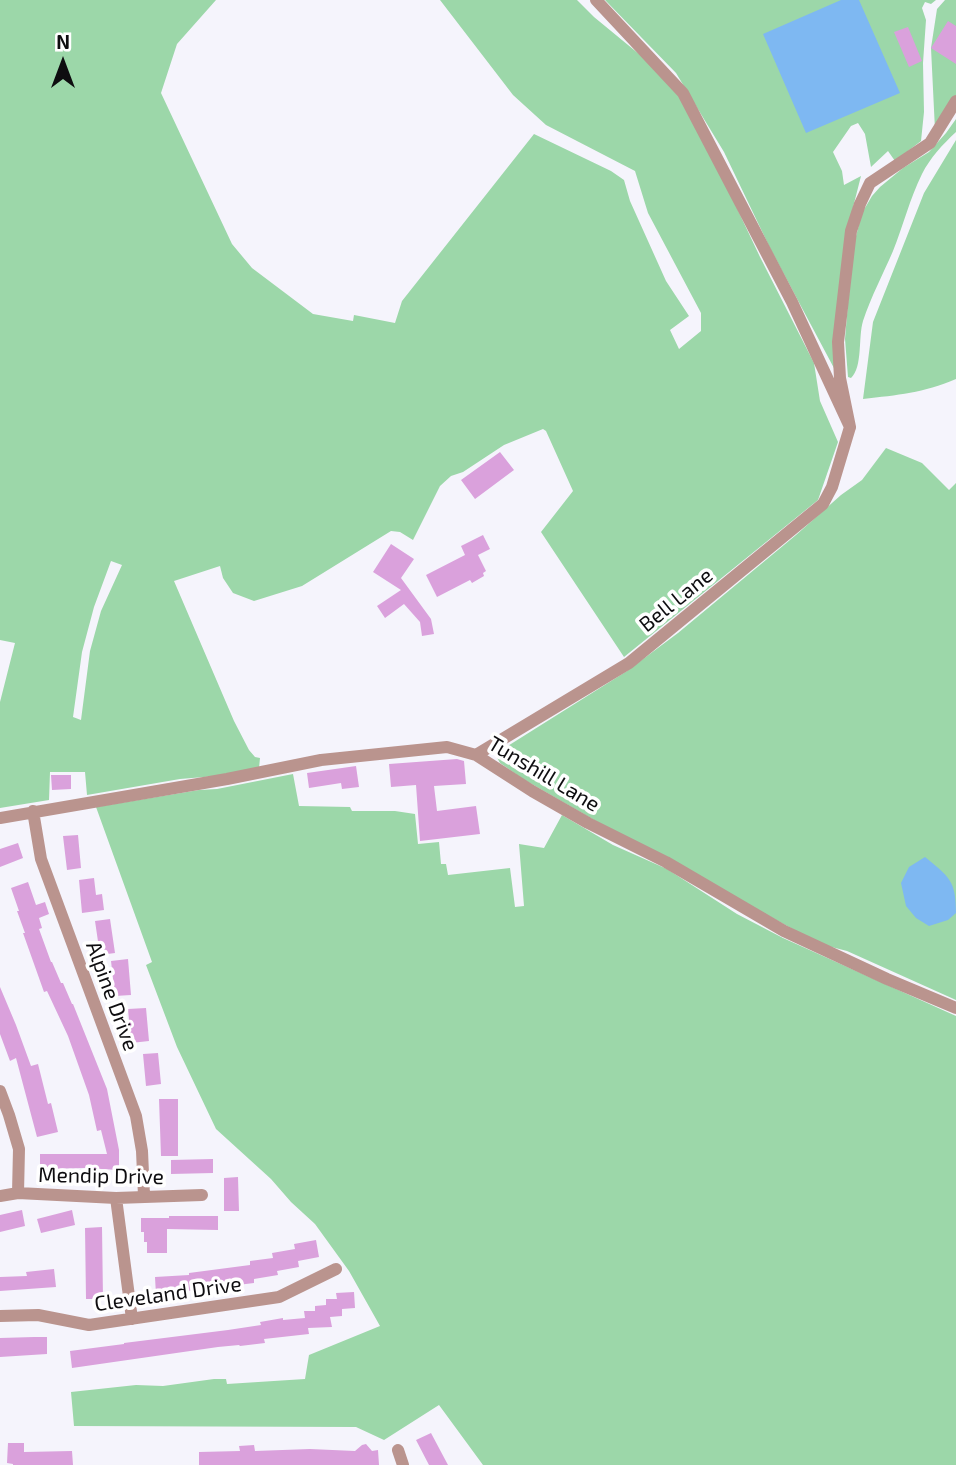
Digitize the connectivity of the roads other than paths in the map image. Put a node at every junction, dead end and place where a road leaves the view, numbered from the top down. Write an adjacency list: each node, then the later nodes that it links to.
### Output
1 (596, 0): 3 (street)
2 (956, 101): 3 (street)
3 (850, 427): 4 (street, Bell Lane)
4 (476, 755): 5 (street, Tunshill Lane); 7 (street, Tunshill Lane)
5 (33, 811): 6 (street, Tunshill Lane); 12 (street, Alpine Drive)
6 (0, 818)
7 (956, 1008)
8 (0, 1091): 9 (street)
9 (18, 1193): 11 (street, Mendip Drive); 13 (street, Mendip Drive)
10 (202, 1195): 12 (street, Mendip Drive)
11 (0, 1196)
12 (144, 1196): 13 (street, Mendip Drive)
13 (116, 1198): 16 (street)
14 (335, 1269): 16 (street, Cleveland Drive)
15 (0, 1316): 16 (street, Cleveland Drive)
16 (132, 1319)
17 (398, 1450): 18 (street)
18 (403, 1465)

